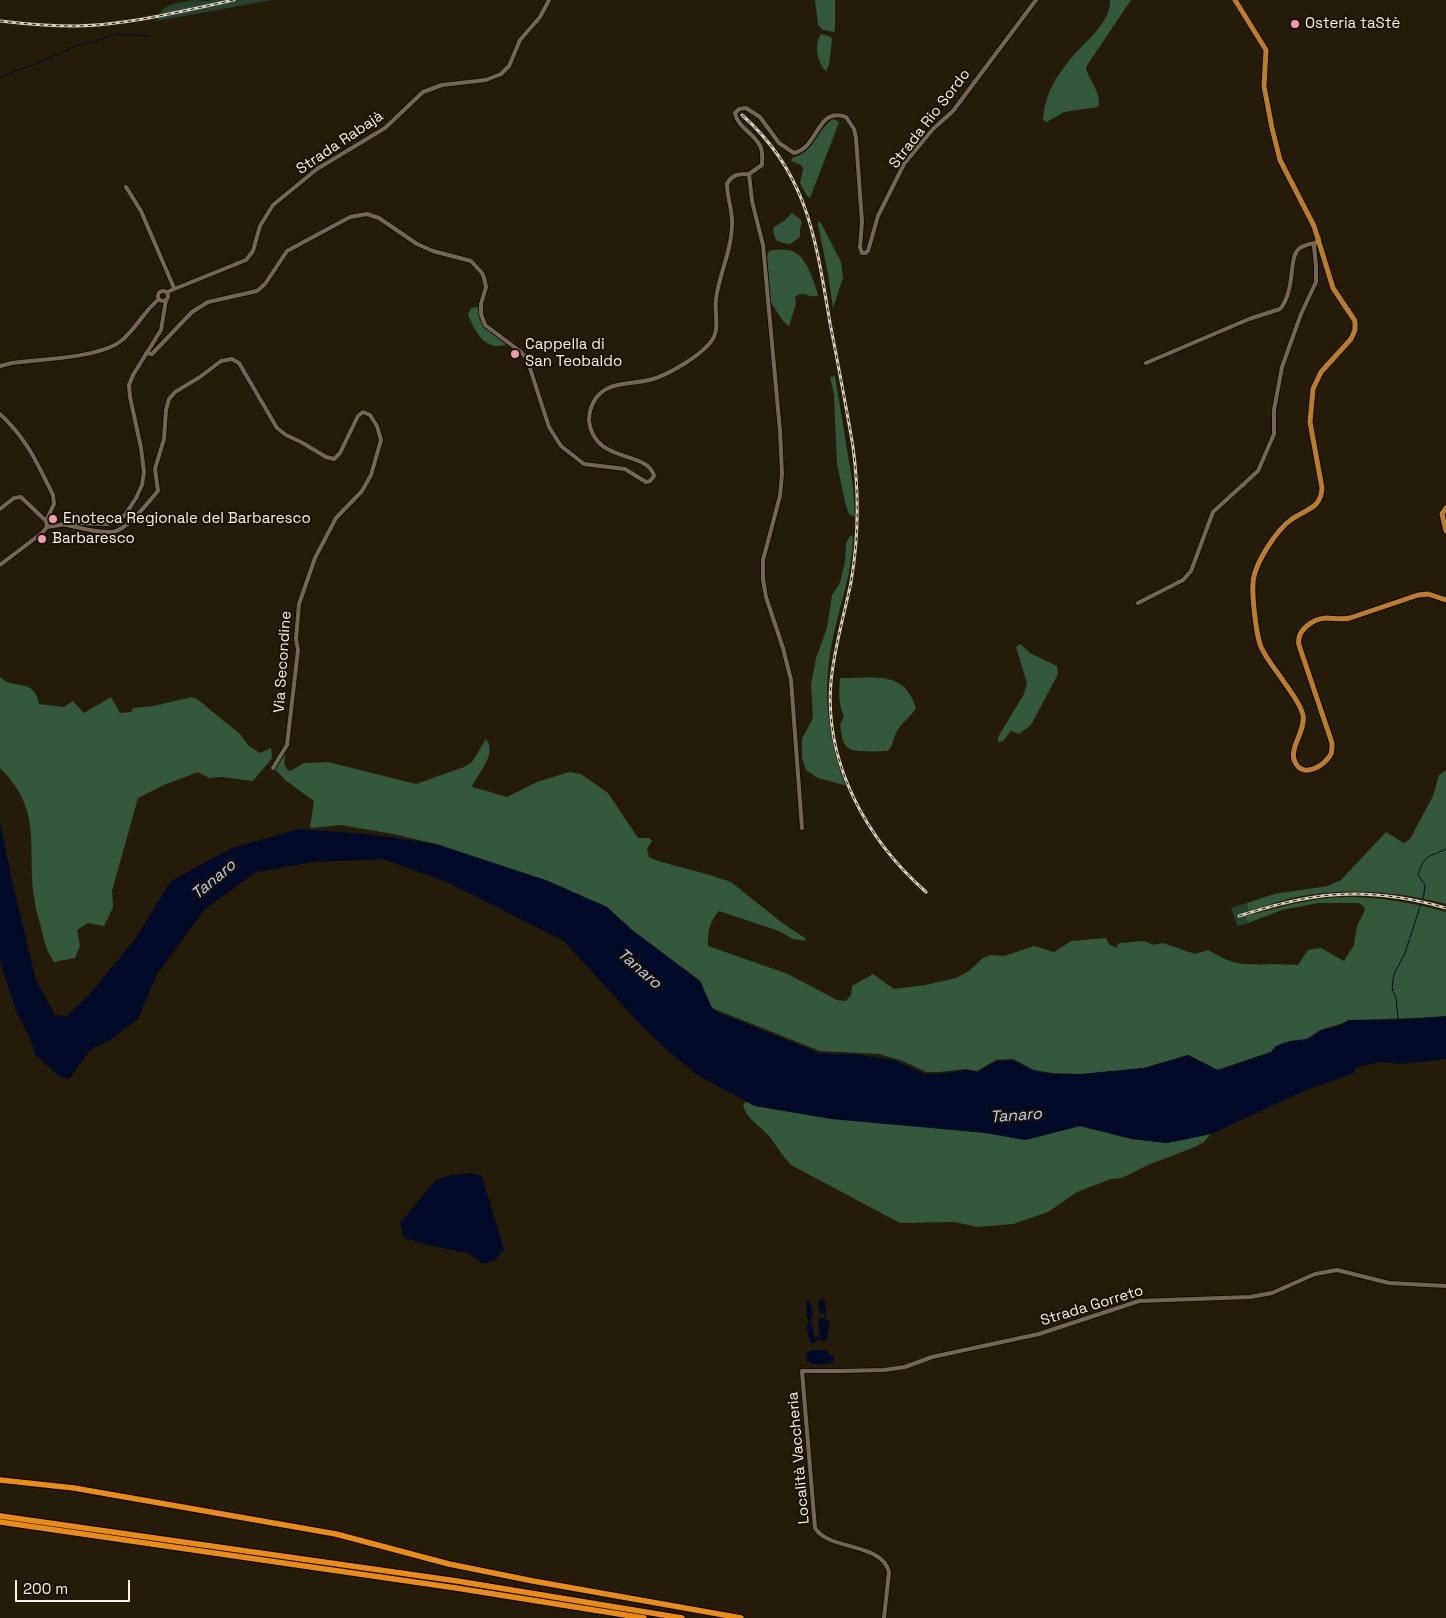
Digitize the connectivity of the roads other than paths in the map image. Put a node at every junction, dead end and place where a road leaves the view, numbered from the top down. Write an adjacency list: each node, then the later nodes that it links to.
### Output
1 (550, 0): 7 (street, Strada Rabajà)
2 (1036, 0): 4 (street, Strada Rio Sordo)
3 (1235, 0): 6 (main road)
4 (749, 174): 10 (street); 24 (street)
5 (126, 187): 7 (street)
6 (1317, 241): 11 (street); 21 (main road); 22 (street)
7 (174, 288): 8 (street, Strada Rabajà)
8 (167, 292): 9 (street); 9 (street, Strada Rabajà)
9 (163, 300): 10 (street); 12 (street)
10 (146, 353): 17 (street)
11 (1146, 363)
12 (0, 366)
13 (0, 414): 16 (street)
14 (0, 508): 16 (street)
15 (1446, 508): 19 (main road)
16 (46, 521): 18 (street)
17 (62, 524): 18 (street); 23 (street, Via Secondine)
18 (47, 527): 20 (street)
19 (1446, 530)
20 (0, 565)
21 (1446, 600)
22 (1138, 603)
23 (273, 768)
24 (802, 828)
25 (1446, 1286): 26 (street, Strada Gorreto)
26 (802, 1371): 33 (street, Località Vaccheria)
27 (0, 1480): 32 (highway)
28 (0, 1516): 31 (highway)
29 (0, 1522): 30 (highway)
30 (644, 1618)
31 (682, 1618)
32 (741, 1618)
33 (884, 1618)

